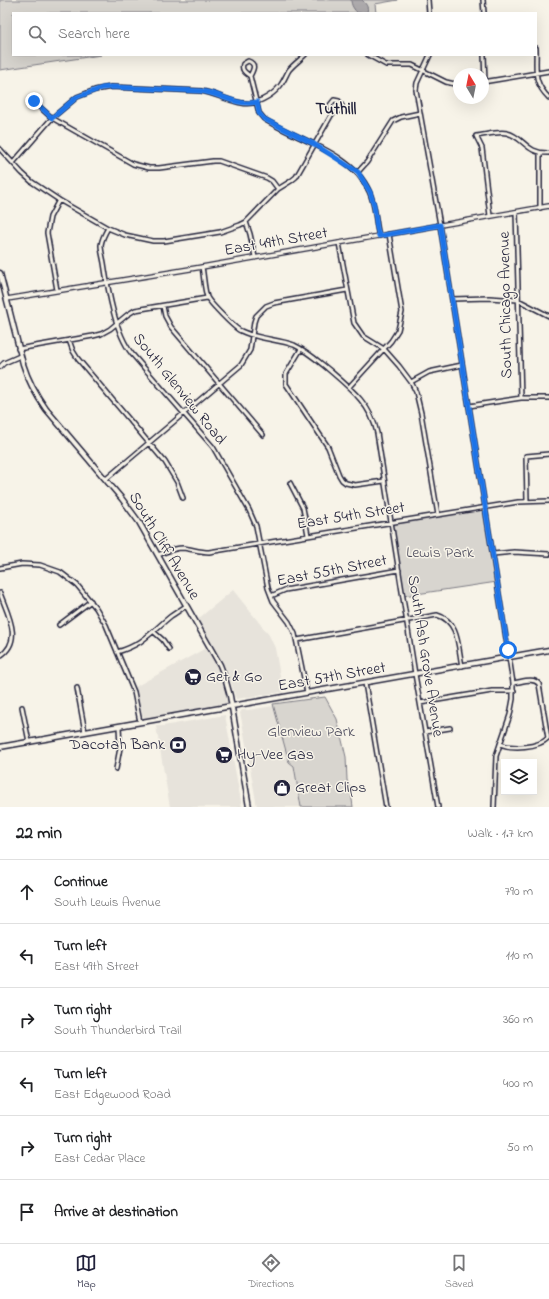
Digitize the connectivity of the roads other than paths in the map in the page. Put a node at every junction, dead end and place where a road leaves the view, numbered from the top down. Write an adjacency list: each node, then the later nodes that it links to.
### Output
1 (428, 0): 3 (street)
2 (484, 0): 4 (street)
3 (429, 12)
4 (484, 12)
5 (304, 56): 19 (street)
6 (373, 56): 11 (street)
7 (430, 56): 11 (street)
8 (484, 56): 10 (street)
9 (536, 56): 13 (street)
10 (484, 68)
11 (423, 70): 16 (street); 20 (street)
12 (549, 71): 13 (street)
13 (536, 73): 15 (street); 17 (street)
14 (250, 76): 14 (street); 19 (street)
15 (489, 81)
16 (453, 84)
17 (549, 98)
18 (34, 101): 22 (street)
19 (257, 102): 22 (street); 23 (street)
20 (420, 112): 28 (street); 36 (street)
21 (332, 114): 21 (street); 23 (street)
22 (52, 118): 27 (street); 29 (street)
23 (314, 144): 28 (street); 29 (street)
24 (0, 149): 27 (street)
25 (540, 153): 26 (street); 32 (street); 34 (street)
26 (549, 153)
27 (12, 163): 30 (street)
28 (358, 172): 39 (street)
29 (278, 189): 35 (street)
30 (59, 200): 37 (street); 45 (street)
31 (549, 206): 32 (street, East 49th Street)
32 (540, 208): 33 (street, East 49th Street)
33 (516, 212): 34 (street, East 49th Street); 50 (street, South Chicago Avenue)
34 (490, 216): 36 (street, East 49th Street)
35 (246, 222): 37 (street); 41 (street)
36 (440, 225): 38 (street, East 49th Street); 49 (street)
37 (108, 228): 44 (street, South Glenview Road)
38 (389, 234): 39 (street, East 49th Street); 58 (street)
39 (379, 236): 40 (street, East 49th Street)
40 (339, 243): 41 (street, East 49th Street); 46 (street)
41 (255, 257): 42 (street, East 49th Street)
42 (202, 267): 44 (street, East 49th Street); 47 (street)
43 (0, 273): 48 (main road, South Cliff Avenue)
44 (106, 282): 45 (street, East 49th Street); 53 (street, South Glenview Road)
45 (57, 290): 48 (street, East 49th Street)
46 (347, 290): 54 (street); 58 (street)
47 (207, 298): 51 (street); 54 (street, South Ash Grove Avenue)
48 (7, 299): 56 (main road, South Cliff Avenue)
49 (452, 299): 50 (street); 60 (street)
50 (518, 300): 52 (street); 65 (street, South Chicago Avenue)
51 (163, 306): 53 (street); 63 (street)
52 (549, 316)
53 (117, 323): 55 (street); 68 (street, South Glenview Road)
54 (252, 335): 57 (street, South Ash Grove Avenue); 63 (street)
55 (69, 340): 56 (street); 70 (street)
56 (18, 349): 59 (main road, South Cliff Avenue)
57 (301, 349): 64 (street, South Ash Grove Avenue); 73 (street)
58 (384, 349): 62 (street); 64 (street)
59 (20, 356): 61 (street); 72 (main road, South Cliff Avenue)
60 (462, 366): 62 (street); 67 (street)
61 (0, 367)
62 (411, 382): 79 (street)
63 (220, 383): 68 (street); 69 (street)
64 (349, 387): 73 (street, South Ash Grove Avenue)
65 (521, 398): 66 (street); 67 (street)
66 (549, 398)
67 (469, 406): 78 (street)
68 (184, 413): 70 (street); 82 (street, South Glenview Road)
69 (263, 435)
70 (149, 443): 72 (street); 75 (street)
71 (549, 454): 76 (street)
72 (106, 479): 85 (main road, South Cliff Avenue)
73 (384, 481): 80 (street, South Ash Grove Avenue)
74 (290, 483): 81 (street)
75 (183, 498)
76 (527, 501): 77 (street, East 54th Street); 78 (street, East 54th Street)
77 (549, 501)
78 (485, 508): 79 (street, East 54th Street); 83 (street)
79 (438, 515): 80 (street, East 54th Street)
80 (391, 522): 81 (street, East 54th Street); 87 (street, South Ash Grove Avenue)
81 (308, 535): 82 (street, East 54th Street)
82 (260, 543): 85 (street, East 54th Street); 89 (street, South Glenview Road)
83 (493, 554): 84 (street); 100 (street)
84 (549, 554)
85 (158, 556): 91 (main road, South Cliff Avenue)
86 (0, 568): 90 (street)
87 (399, 570): 89 (street, East 55th Street); 92 (street, South Ash Grove Avenue)
88 (0, 593): 99 (street)
89 (271, 596): 95 (street, South Glenview Road)
90 (91, 602): 93 (street); 98 (street)
91 (186, 606): 94 (street); 110 (main road, South Cliff Avenue)
92 (407, 620): 95 (street); 101 (street); 102 (street, South Ash Grove Avenue)
93 (59, 625)
94 (154, 632): 96 (street); 98 (street)
95 (297, 640): 107 (street, South Glenview Road)
96 (169, 649)
97 (549, 650): 100 (main road, East 57th Street)
98 (117, 652): 111 (street)
99 (0, 656)
100 (509, 657): 101 (main road, East 57th Street); 104 (street)
101 (462, 666): 102 (main road, East 57th Street)
102 (415, 674): 103 (main road, East 57th Street); 108 (street, South Ash Grove Avenue)
103 (365, 683): 107 (main road, East 57th Street); 121 (street)
104 (514, 683): 106 (street); 117 (street)
105 (76, 688): 114 (street)
106 (514, 691): 108 (street); 117 (street)
107 (307, 693): 110 (main road, East 57th Street)
108 (420, 703): 115 (street, South Ash Grove Avenue)
109 (22, 707): 116 (street)
110 (232, 707): 111 (main road, East 57th Street); 120 (main road, South Cliff Avenue)
111 (140, 722): 112 (main road, East 57th Street)
112 (119, 726): 114 (main road, East 57th Street); 119 (street)
113 (450, 728): 115 (street)
114 (85, 732): 116 (main road, East 57th Street)
115 (426, 732): 122 (street, South Ash Grove Avenue)
116 (28, 742): 118 (main road, East 57th Street)
117 (500, 744): 123 (street)
118 (0, 747)
119 (116, 769)
120 (249, 807)
121 (386, 807)
122 (438, 807)
123 (494, 807)

